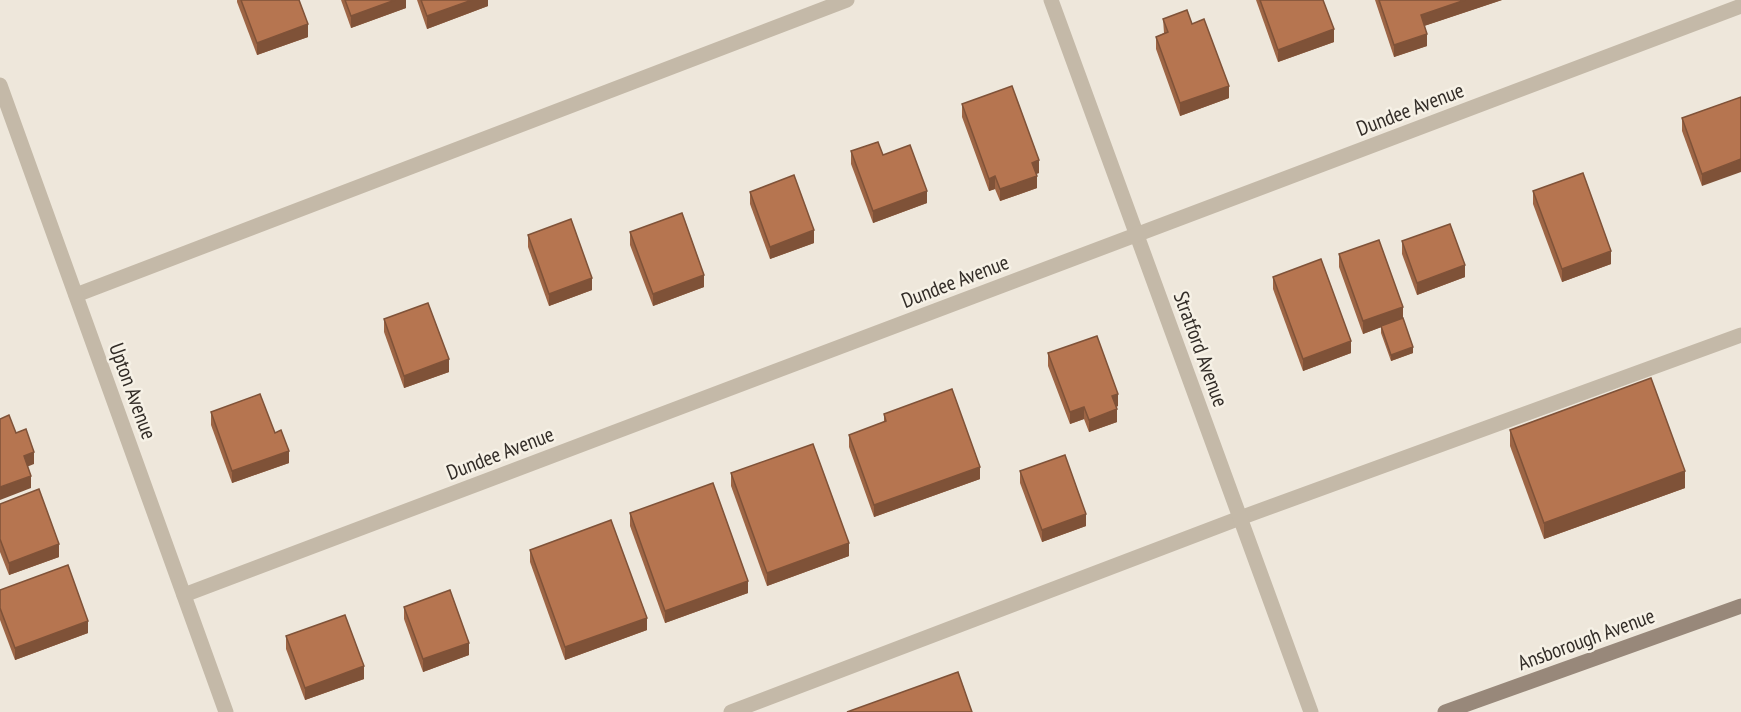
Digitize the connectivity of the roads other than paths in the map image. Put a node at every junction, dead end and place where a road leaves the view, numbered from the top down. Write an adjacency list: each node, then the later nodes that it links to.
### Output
1 (847, 0): 6 (street)
2 (1051, 0): 5 (street, Stratford Avenue)
3 (1741, 6): 5 (street, Dundee Avenue)
4 (0, 85): 6 (street, Upton Avenue)
5 (1137, 234): 8 (street, Stratford Avenue); 9 (street, Dundee Avenue)
6 (76, 295): 9 (street, Upton Avenue)
7 (1741, 334): 8 (street)
8 (1240, 518): 12 (street); 13 (street, Stratford Avenue)
9 (184, 595): 11 (street, Upton Avenue)
10 (1741, 606): 14 (main road, Ansborough Avenue)
11 (226, 712)
12 (731, 712)
13 (1311, 712)
14 (1445, 712)

